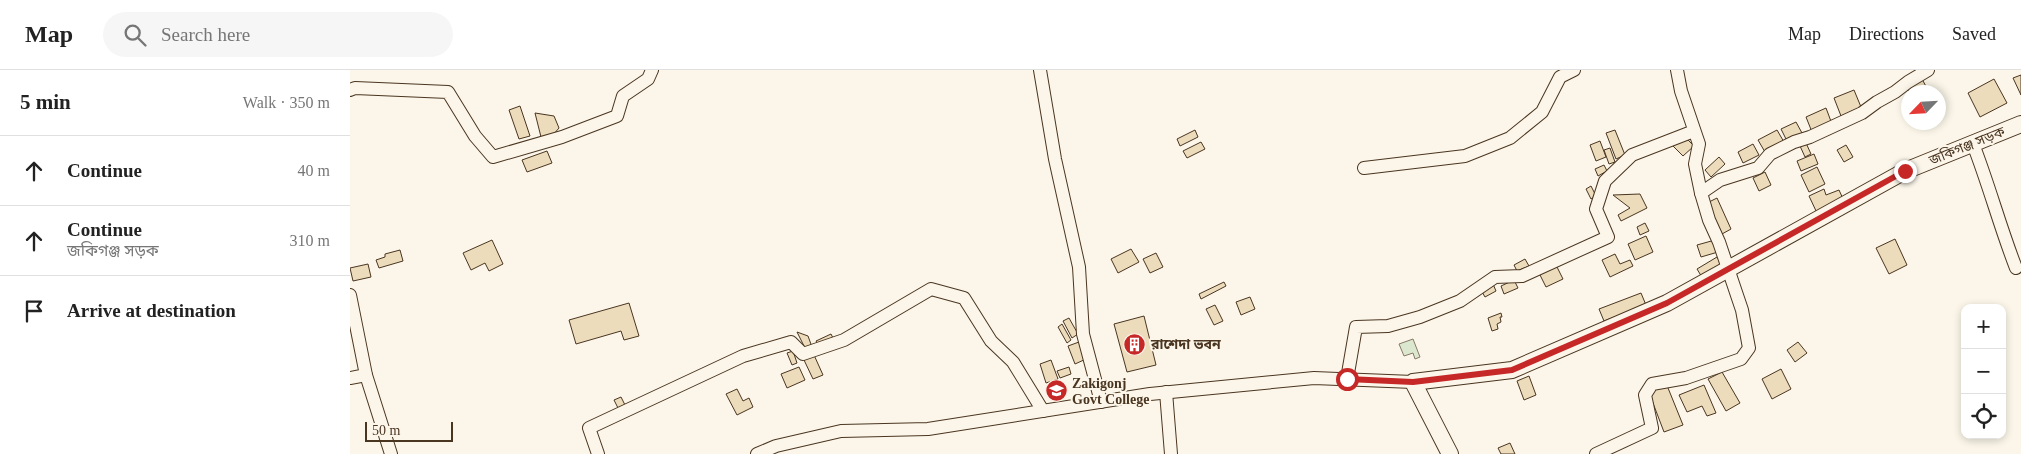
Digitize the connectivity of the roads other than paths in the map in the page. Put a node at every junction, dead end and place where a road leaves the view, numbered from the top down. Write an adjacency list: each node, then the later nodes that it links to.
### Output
1 (652, 70): 6 (street)
2 (1040, 70): 20 (street)
3 (1574, 70): 10 (street)
4 (1677, 70): 8 (street)
5 (1928, 70): 11 (street)
6 (350, 90)
7 (2020, 128): 9 (main road, জকিগঞ্জ সড়ক)
8 (1694, 131): 11 (street); 17 (street)
9 (1974, 144): 12 (street); 13 (main road, জকিগঞ্জ সড়ক)
10 (1364, 168)
11 (1701, 192): 13 (street)
12 (2016, 268)
13 (1728, 269): 18 (main road, জকিগঞ্জ সড়ক); 27 (street)
14 (350, 294): 15 (street)
15 (366, 375): 16 (street); 22 (street)
16 (350, 378)
17 (1347, 379): 18 (street); 19 (street)
18 (1413, 382): 26 (main road)
19 (1166, 392): 20 (street); 25 (street)
20 (1101, 402): 21 (street)
21 (1042, 411): 23 (street); 24 (street)
22 (391, 454)
23 (598, 454)
24 (757, 454)
25 (1172, 454)
26 (1450, 454)
27 (1596, 454)

